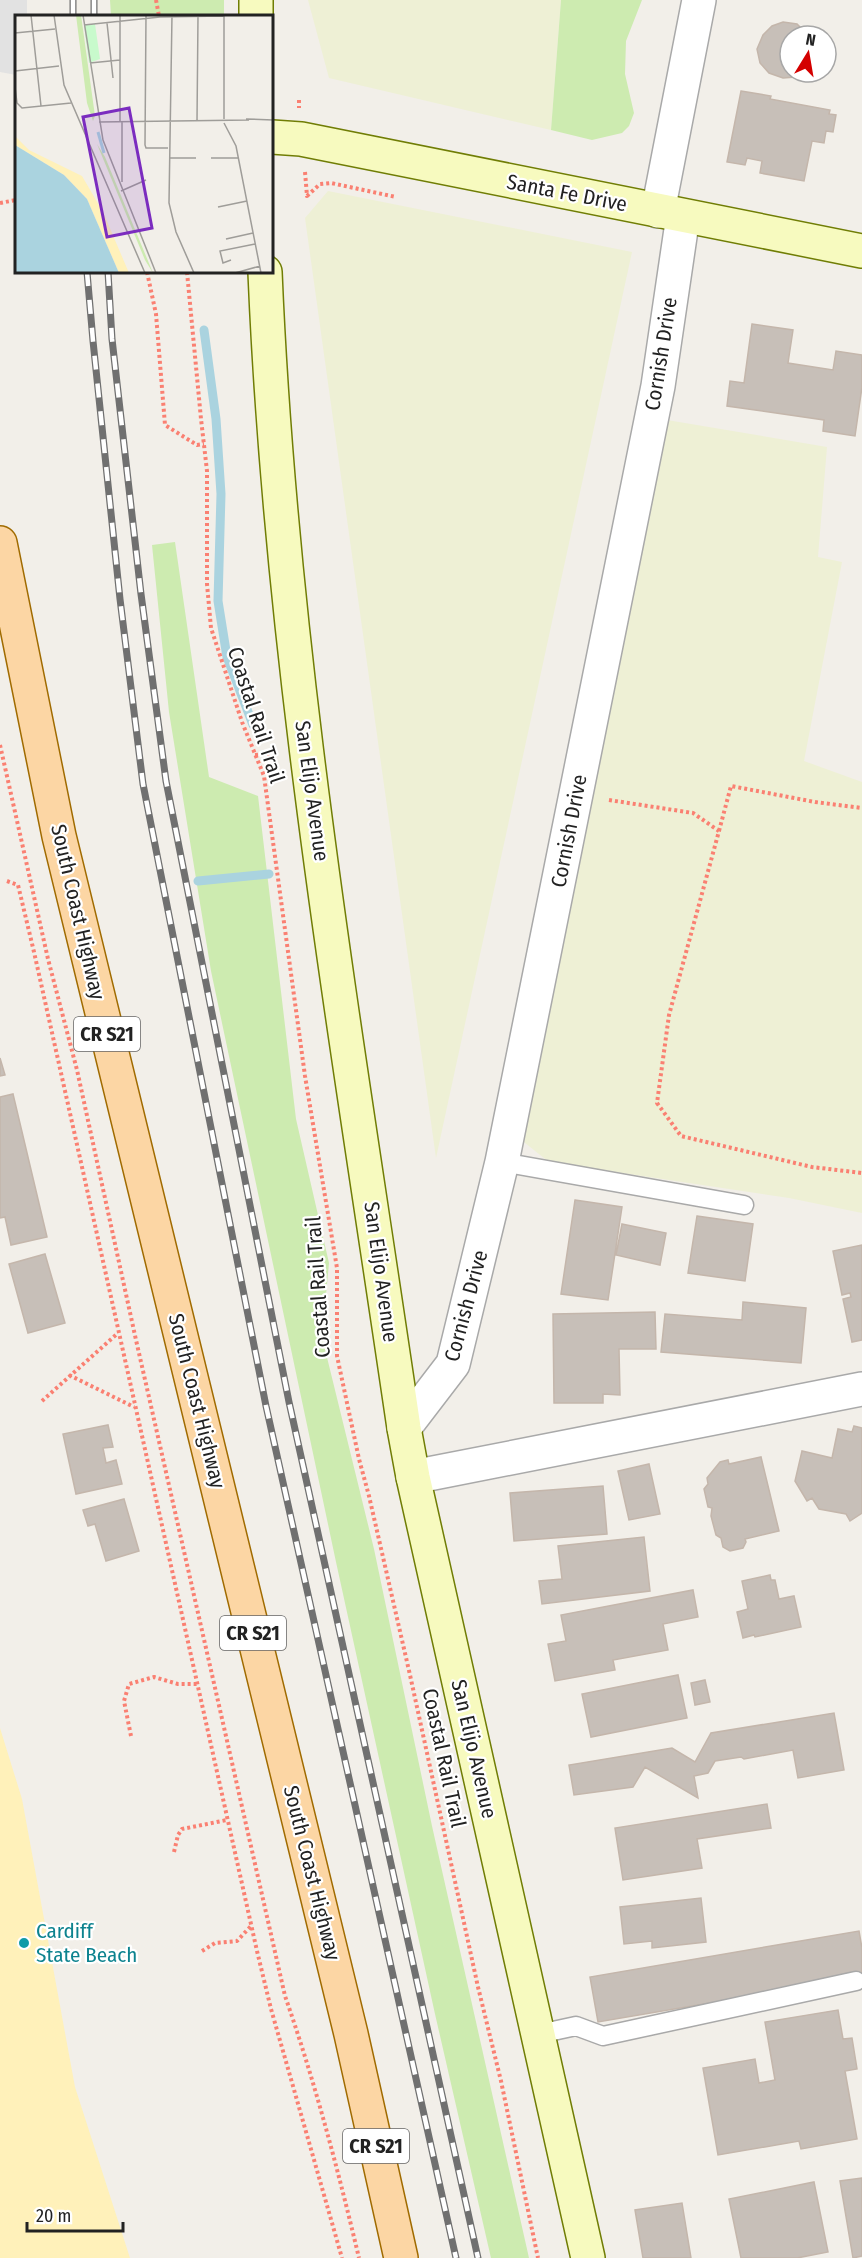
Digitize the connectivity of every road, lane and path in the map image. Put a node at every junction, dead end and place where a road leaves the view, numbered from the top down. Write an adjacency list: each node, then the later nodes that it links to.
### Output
1 (156, 0): 3 (path)
2 (699, 0): 7 (street, Cornish Drive)
3 (159, 15)
4 (273, 137): 7 (main road, Santa Fe Drive)
5 (15, 200): 6 (path)
6 (0, 203)
7 (671, 214): 8 (main road, Santa Fe Drive); 15 (street, Cornish Drive)
8 (862, 251)
9 (147, 273): 12 (path)
10 (187, 273): 12 (path, Coastal Rail Trail)
11 (265, 273): 27 (main road, San Elijo Avenue)
12 (204, 444): 40 (path, Coastal Rail Trail)
13 (0, 543): 39 (main road, South Coast Highway / CR S21)
14 (0, 746): 38 (path)
15 (575, 798): 17 (path); 19 (street, Cornish Drive)
16 (862, 808): 17 (path)
17 (719, 831): 20 (path)
18 (7, 881): 22 (path)
19 (502, 1162): 21 (lane); 27 (street, Cornish Drive)
20 (862, 1173)
21 (744, 1206)
22 (118, 1332): 23 (path); 26 (path)
23 (69, 1375): 25 (path); 26 (path)
24 (862, 1389): 28 (street)
25 (42, 1401)
26 (135, 1407): 29 (path)
27 (404, 1428): 28 (main road, San Elijo Avenue)
28 (413, 1477): 36 (main road, San Elijo Avenue)
29 (197, 1684): 30 (path); 31 (path)
30 (131, 1736)
31 (227, 1820): 32 (path); 33 (path)
32 (174, 1852)
33 (251, 1925): 34 (path); 37 (path)
34 (202, 1951)
35 (856, 1981): 36 (lane)
36 (539, 2034): 41 (main road, San Elijo Avenue)
37 (342, 2258)
38 (359, 2258)
39 (401, 2258)
40 (538, 2258)
41 (588, 2258)

